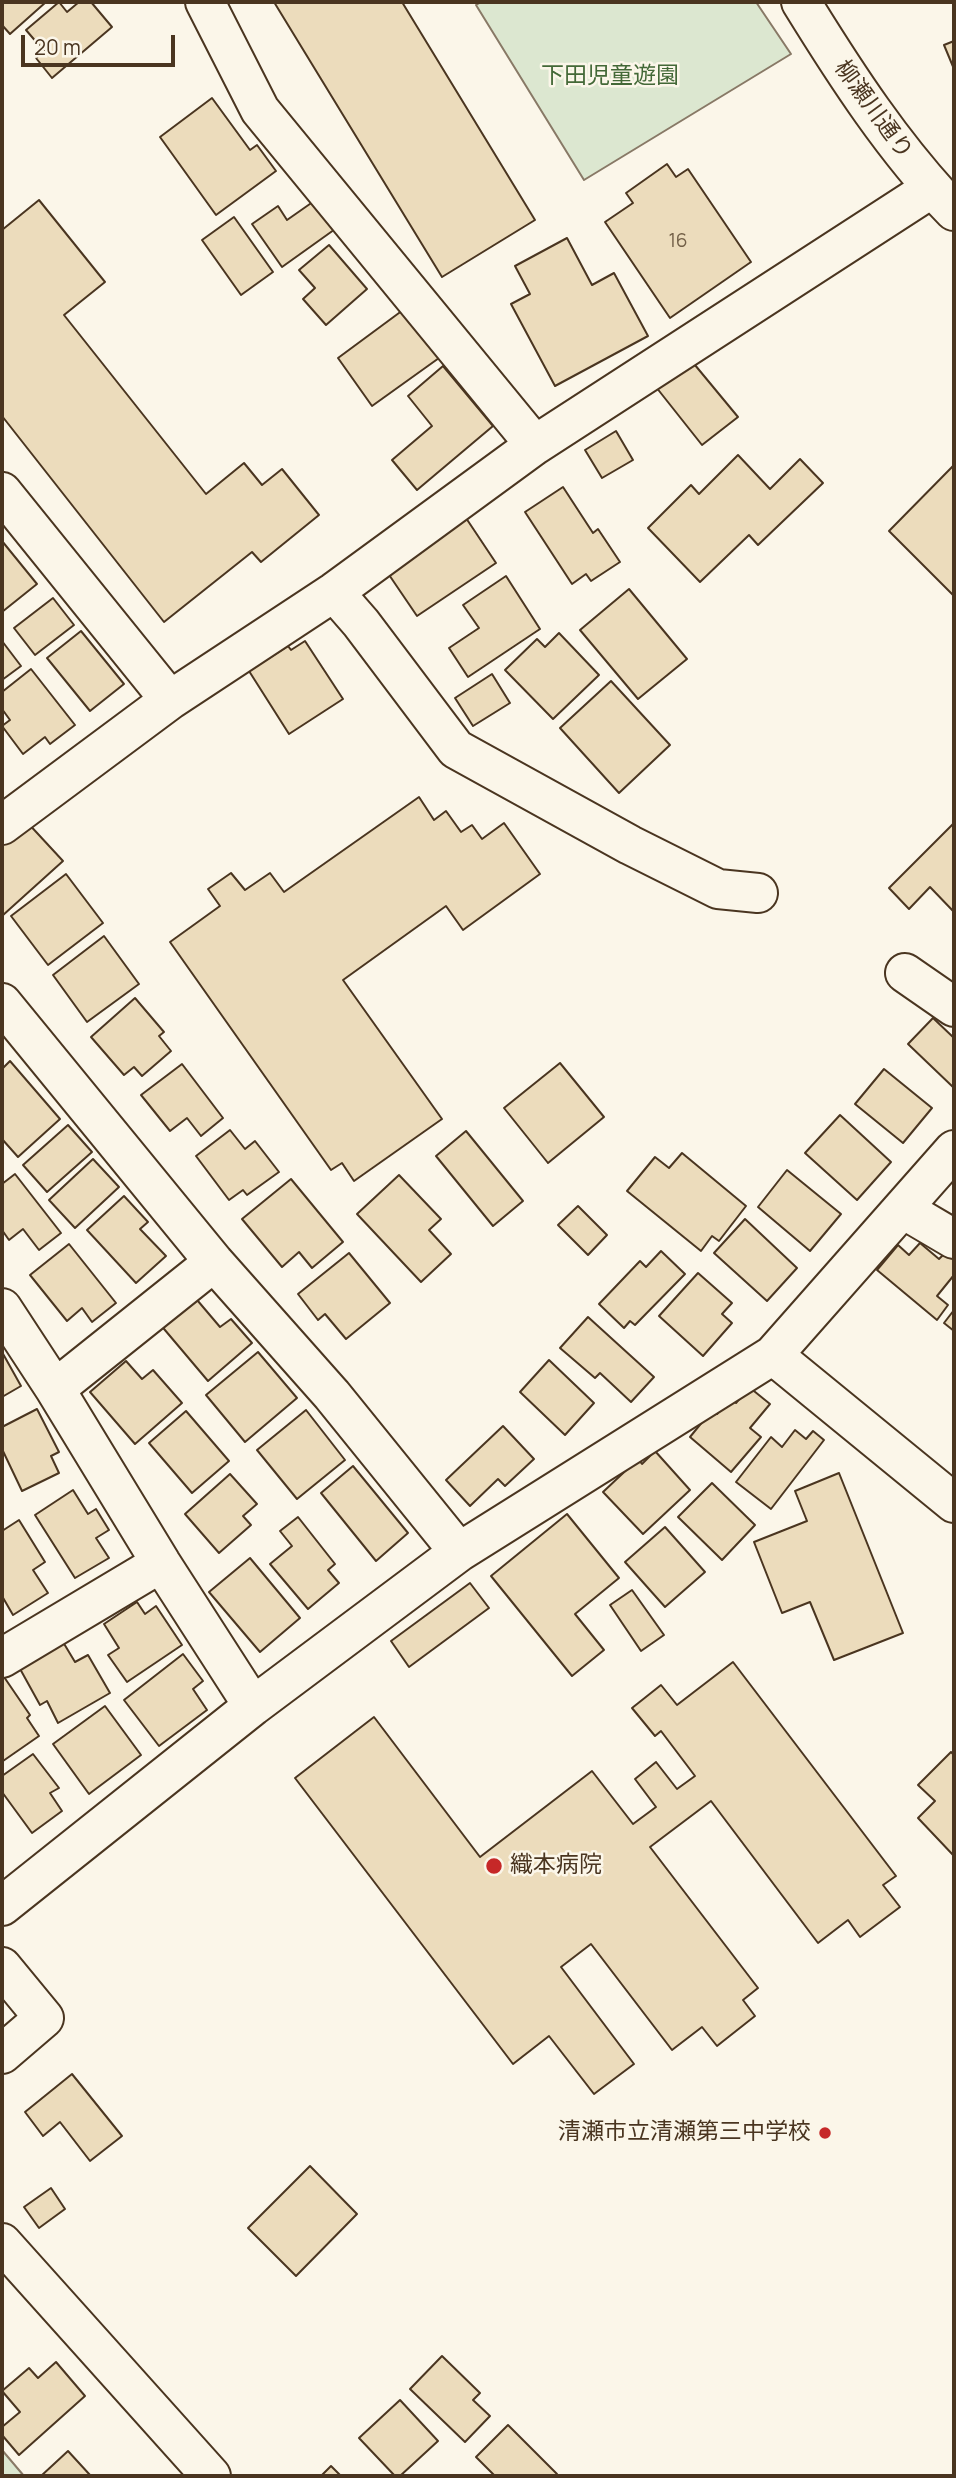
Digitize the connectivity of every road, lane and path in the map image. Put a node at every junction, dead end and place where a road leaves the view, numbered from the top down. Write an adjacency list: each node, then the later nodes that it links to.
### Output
1 (205, 2): 4 (street)
2 (801, 2): 3 (street, 柳瀬川通り)
3 (943, 200): 4 (street)
4 (535, 445): 6 (street)
5 (2, 492): 7 (street)
6 (334, 592): 7 (street); 9 (street)
7 (170, 699): 8 (street)
8 (2, 825)
9 (758, 893)
10 (905, 973): 12 (street)
11 (2, 1003): 16 (street)
12 (954, 1007)
13 (954, 1150): 14 (street)
14 (903, 1209): 15 (street); 18 (street)
15 (954, 1239)
16 (214, 1262): 19 (street); 21 (street)
17 (2, 1308): 19 (street)
18 (773, 1355): 20 (street); 21 (street)
19 (55, 1389): 22 (street)
20 (954, 1503)
21 (459, 1552): 24 (street)
22 (161, 1563): 23 (street); 24 (street)
23 (3, 1655)
24 (253, 1706): 25 (street)
25 (2, 1906)
26 (2, 1966): 27 (street)
27 (2, 2054)
28 (2, 2243): 29 (street)
29 (211, 2476)

